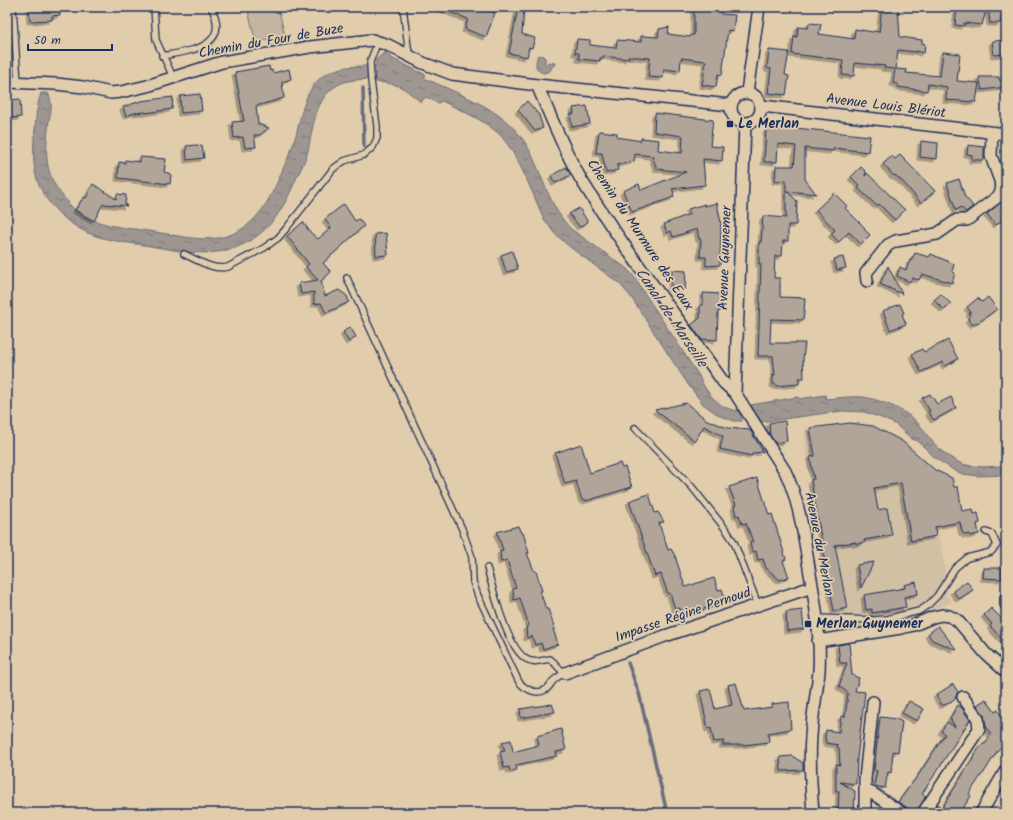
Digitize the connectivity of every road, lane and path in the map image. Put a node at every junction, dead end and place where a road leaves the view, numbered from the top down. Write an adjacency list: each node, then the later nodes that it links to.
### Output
1 (13, 7): 10 (lane)
2 (154, 7): 7 (lane)
3 (211, 7): 7 (lane)
4 (403, 7): 8 (lane)
5 (759, 7): 12 (street)
6 (378, 41): 8 (street, Chemin du Four de Buze); 9 (street, Chemin du Four de Buze); 18 (lane)
7 (162, 56): 9 (lane)
8 (409, 56): 11 (street, Chemin du Four de Buze)
9 (173, 77): 10 (street, Chemin du Four de Buze)
10 (12, 82)
11 (537, 85): 13 (street); 21 (street, Chemin du Murmure des Eaux)
12 (747, 92): 13 (street); 14 (street)
13 (726, 105): 15 (street)
14 (762, 106): 15 (street); 16 (street, Avenue Louis Blériot)
15 (745, 124): 21 (street, Avenue Guynemer)
16 (992, 133): 17 (street, Avenue Louis Blériot); 20 (street)
17 (1006, 134)
18 (184, 254)
19 (347, 278): 32 (lane)
20 (867, 281)
21 (735, 393): 25 (street, Avenue du Merlan)
22 (635, 428): 28 (lane)
23 (986, 532): 29 (lane)
24 (487, 568): 32 (lane)
25 (812, 586): 28 (street, Impasse Régine Pernoud); 29 (street, Avenue du Merlan)
26 (1006, 598): 27 (street)
27 (1006, 604)
28 (758, 606): 32 (street, Impasse Régine Pernoud)
29 (816, 618): 30 (street, Avenue du Merlan)
30 (818, 641): 31 (street); 38 (street, Avenue du Merlan)
31 (1006, 672)
32 (565, 673)
33 (964, 697): 41 (street)
34 (873, 702): 37 (street)
35 (1006, 770): 42 (street)
36 (1006, 784): 43 (street)
37 (866, 789): 39 (street); 40 (street)
38 (813, 813)
39 (865, 813)
40 (902, 813)
41 (923, 813)
42 (981, 813)
43 (989, 813)

